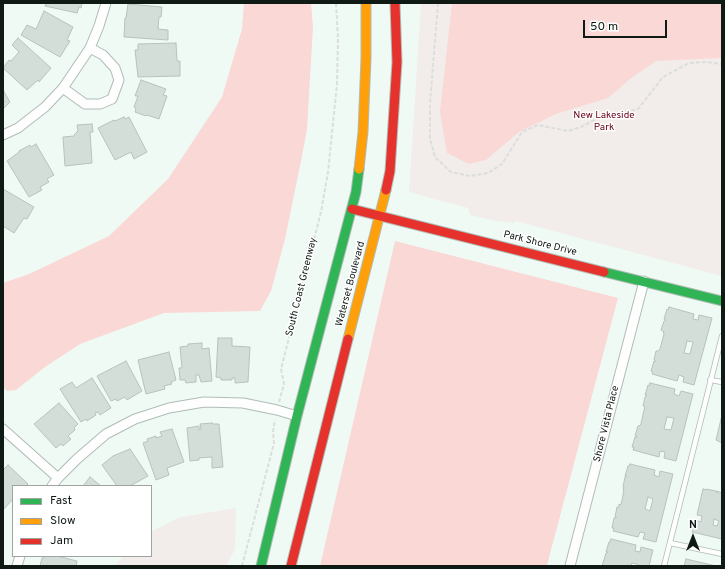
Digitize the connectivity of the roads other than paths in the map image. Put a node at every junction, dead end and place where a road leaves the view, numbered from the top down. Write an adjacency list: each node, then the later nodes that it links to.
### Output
1 (106, 3): 4 (street)
2 (366, 3): 7 (street, Waterset Boulevard)
3 (395, 3): 8 (street, Waterset Boulevard)
4 (90, 48): 5 (street); 5 (street)
5 (63, 88): 6 (street)
6 (3, 135)
7 (352, 209): 8 (street, Park Shore Drive); 14 (street, Waterset Boulevard)
8 (380, 216): 9 (street, Park Shore Drive); 20 (street, Waterset Boulevard)
9 (644, 281): 10 (street, Park Shore Drive); 21 (street, Shore Vista Place)
10 (722, 301)
11 (722, 336): 12 (lane)
12 (710, 380): 13 (lane); 17 (lane)
13 (722, 382)
14 (297, 416): 16 (street); 19 (street, Waterset Boulevard)
15 (3, 429): 16 (street)
16 (55, 482)
17 (670, 543): 18 (lane); 22 (lane)
18 (722, 554)
19 (261, 566)
20 (291, 566)
21 (570, 566)
22 (664, 566)

